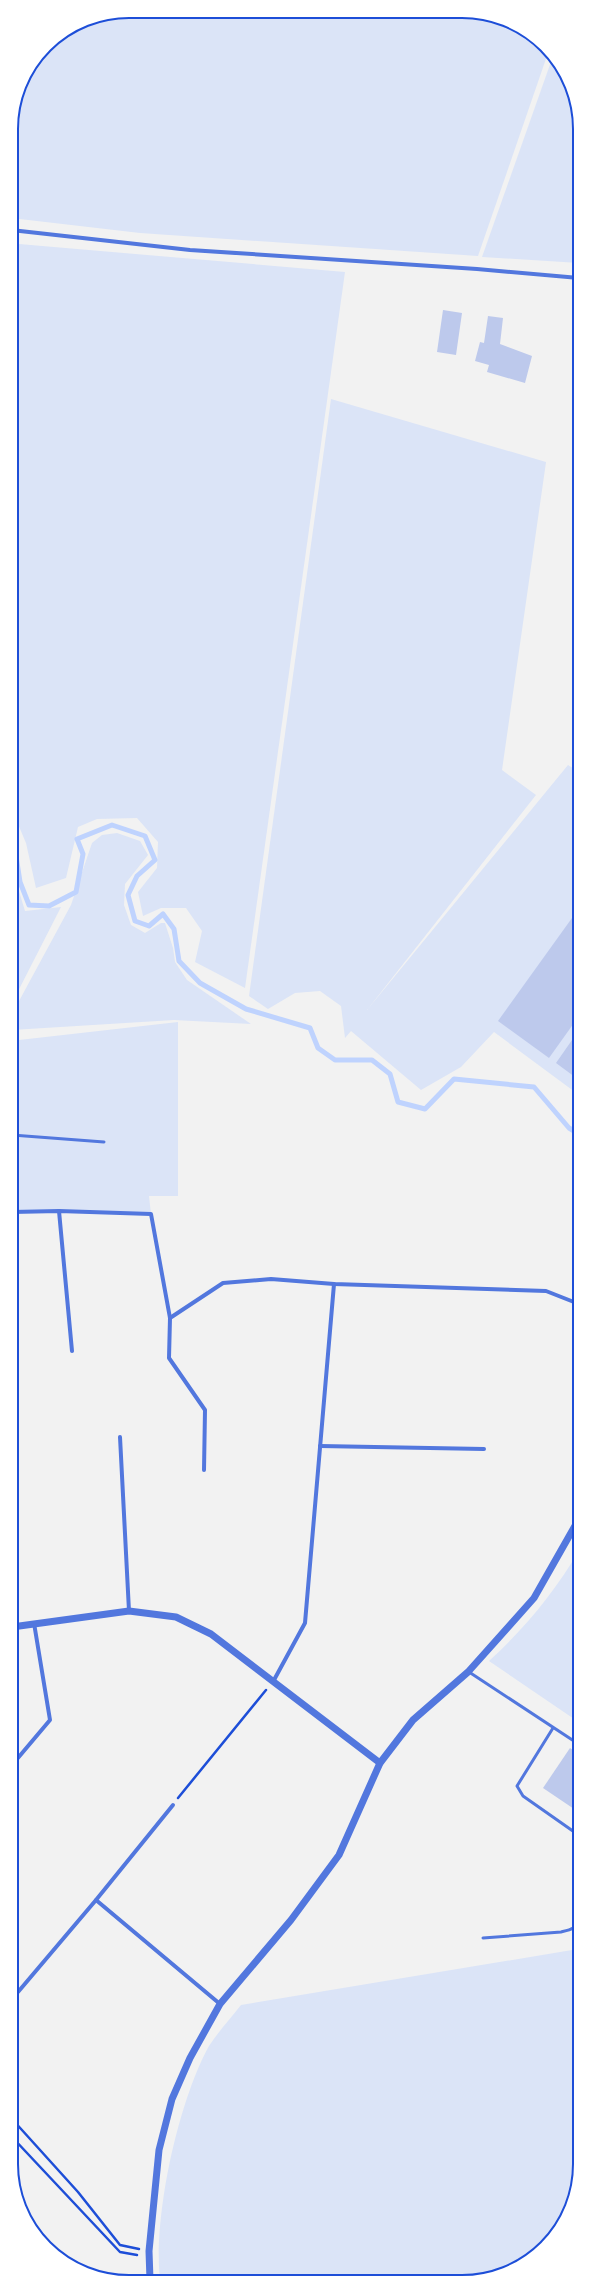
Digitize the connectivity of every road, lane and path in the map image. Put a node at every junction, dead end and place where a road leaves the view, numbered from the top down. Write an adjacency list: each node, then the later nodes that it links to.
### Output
1 (18, 231): 2 (street)
2 (573, 277)
3 (18, 1135): 4 (lane)
4 (104, 1142)
5 (59, 1211): 6 (street); 9 (street); 10 (street)
6 (18, 1212)
7 (334, 1284): 8 (street); 9 (street); 12 (street)
8 (573, 1302)
9 (170, 1318): 14 (street)
10 (72, 1351)
11 (120, 1437): 16 (street)
12 (320, 1446): 13 (street); 20 (street)
13 (484, 1449)
14 (204, 1470)
15 (573, 1529): 19 (street)
16 (129, 1611): 17 (street); 20 (street)
17 (34, 1623): 18 (street); 23 (street)
18 (18, 1626)
19 (468, 1672): 21 (lane); 24 (street)
20 (274, 1680): 24 (street); 25 (path)
21 (553, 1728): 22 (lane); 26 (lane)
22 (573, 1741)
23 (18, 1758)
24 (380, 1763): 31 (street)
25 (172, 1805): 27 (street)
26 (573, 1831)
27 (96, 1900): 30 (street); 31 (street)
28 (573, 1928): 29 (lane)
29 (483, 1938)
30 (18, 1992)
31 (220, 2004): 34 (street)
32 (18, 2126): 34 (path)
33 (18, 2143): 34 (path)
34 (149, 2254): 35 (street)
35 (150, 2275)

